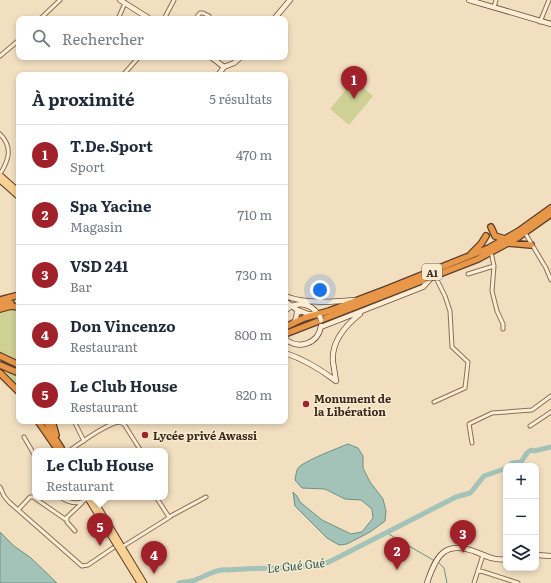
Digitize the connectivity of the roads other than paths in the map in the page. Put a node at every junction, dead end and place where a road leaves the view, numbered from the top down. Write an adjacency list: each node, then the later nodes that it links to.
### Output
1 (60, 0): 10 (street)
2 (120, 0): 8 (main road)
3 (174, 0): 13 (street)
4 (290, 0): 16 (main road)
5 (469, 0): 9 (main road)
6 (496, 0): 9 (street)
7 (549, 0): 17 (street)
8 (125, 3): 11 (street); 12 (main road)
9 (494, 7): 17 (main road)
10 (43, 16)
11 (119, 16)
12 (145, 16)
13 (166, 16)
14 (198, 16): 15 (street)
15 (209, 16)
16 (277, 16)
17 (540, 22): 18 (main road)
18 (551, 24)
19 (16, 43): 20 (street)
20 (0, 56)
21 (136, 60): 25 (street)
22 (216, 60): 24 (main road)
23 (238, 60): 24 (main road)
24 (224, 67): 26 (main road)
25 (126, 72)
26 (220, 72)
27 (0, 134): 28 (street)
28 (0, 174): 30 (main road)
29 (0, 180): 31 (main road)
30 (16, 189)
31 (16, 194)
32 (551, 208): 37 (highway, A1)
33 (551, 214): 35 (highway, A1)
34 (491, 227): 37 (highway)
35 (524, 233): 37 (highway, A1); 38 (street)
36 (486, 236): 40 (highway)
37 (507, 241): 38 (highway); 39 (highway, A1); 40 (highway, A1)
38 (531, 245): 44 (street)
39 (490, 252): 41 (street); 43 (highway, A1)
40 (469, 256): 52 (highway, A1)
41 (494, 266): 42 (street); 61 (street)
42 (468, 274)
43 (433, 277): 52 (highway, A1); 75 (street)
44 (551, 280)
45 (16, 296): 47 (highway)
46 (288, 297): 48 (main road)
47 (0, 300)
48 (297, 300): 51 (main road); 52 (main road)
49 (0, 304): 50 (highway)
50 (16, 305)
51 (289, 305): 55 (main road); 57 (main road)
52 (362, 305): 56 (highway, A1); 57 (highway, A1); 58 (highway); 60 (main road); 65 (main road)
53 (16, 306): 54 (highway)
54 (0, 309)
55 (298, 311): 56 (main road); 58 (main road); 59 (main road)
56 (329, 311): 57 (highway, A1)
57 (319, 319): 58 (highway, A1); 60 (main road); 63 (highway)
58 (304, 321): 59 (highway); 62 (highway)
59 (288, 326)
60 (321, 327): 64 (main road)
61 (503, 329)
62 (288, 331)
63 (288, 332)
64 (288, 341)
65 (288, 354)
66 (0, 356): 68 (highway)
67 (0, 359): 69 (highway)
68 (16, 364)
69 (16, 365)
70 (0, 366): 71 (highway)
71 (16, 372)
72 (0, 373): 73 (highway)
73 (16, 389)
74 (551, 396): 87 (street)
75 (434, 402)
76 (551, 412): 84 (street)
77 (40, 424): 88 (highway)
78 (44, 424): 89 (highway)
79 (47, 424): 90 (highway)
80 (53, 424): 91 (highway)
81 (76, 424): 86 (street)
82 (113, 424): 86 (street)
83 (124, 424): 93 (street)
84 (530, 426)
85 (24, 437): 94 (street)
86 (84, 441): 92 (street)
87 (472, 444)
88 (58, 448)
89 (59, 448)
90 (59, 448)
91 (59, 448)
92 (74, 448)
93 (139, 448)
94 (32, 451)
95 (0, 487): 105 (street)
96 (32, 496): 105 (street)
97 (206, 497): 106 (street)
98 (38, 500): 107 (street)
99 (65, 500): 104 (street)
100 (86, 500): 104 (street)
101 (91, 500): 109 (main road)
102 (91, 500): 111 (main road)
103 (158, 500): 106 (street)
104 (82, 503): 107 (street)
105 (18, 510): 110 (street)
106 (170, 517): 111 (street)
107 (66, 518): 108 (street)
108 (75, 531)
109 (115, 543): 110 (main road); 111 (main road)
110 (113, 548): 111 (main road)
111 (120, 548): 117 (main road); 118 (main road)
112 (539, 554): 114 (main road)
113 (482, 555): 115 (main road); 116 (street); 119 (main road)
114 (551, 556)
115 (503, 559)
116 (478, 570): 120 (street); 121 (street)
117 (140, 583)
118 (144, 583)
119 (427, 583)
120 (474, 583)
121 (518, 583)

